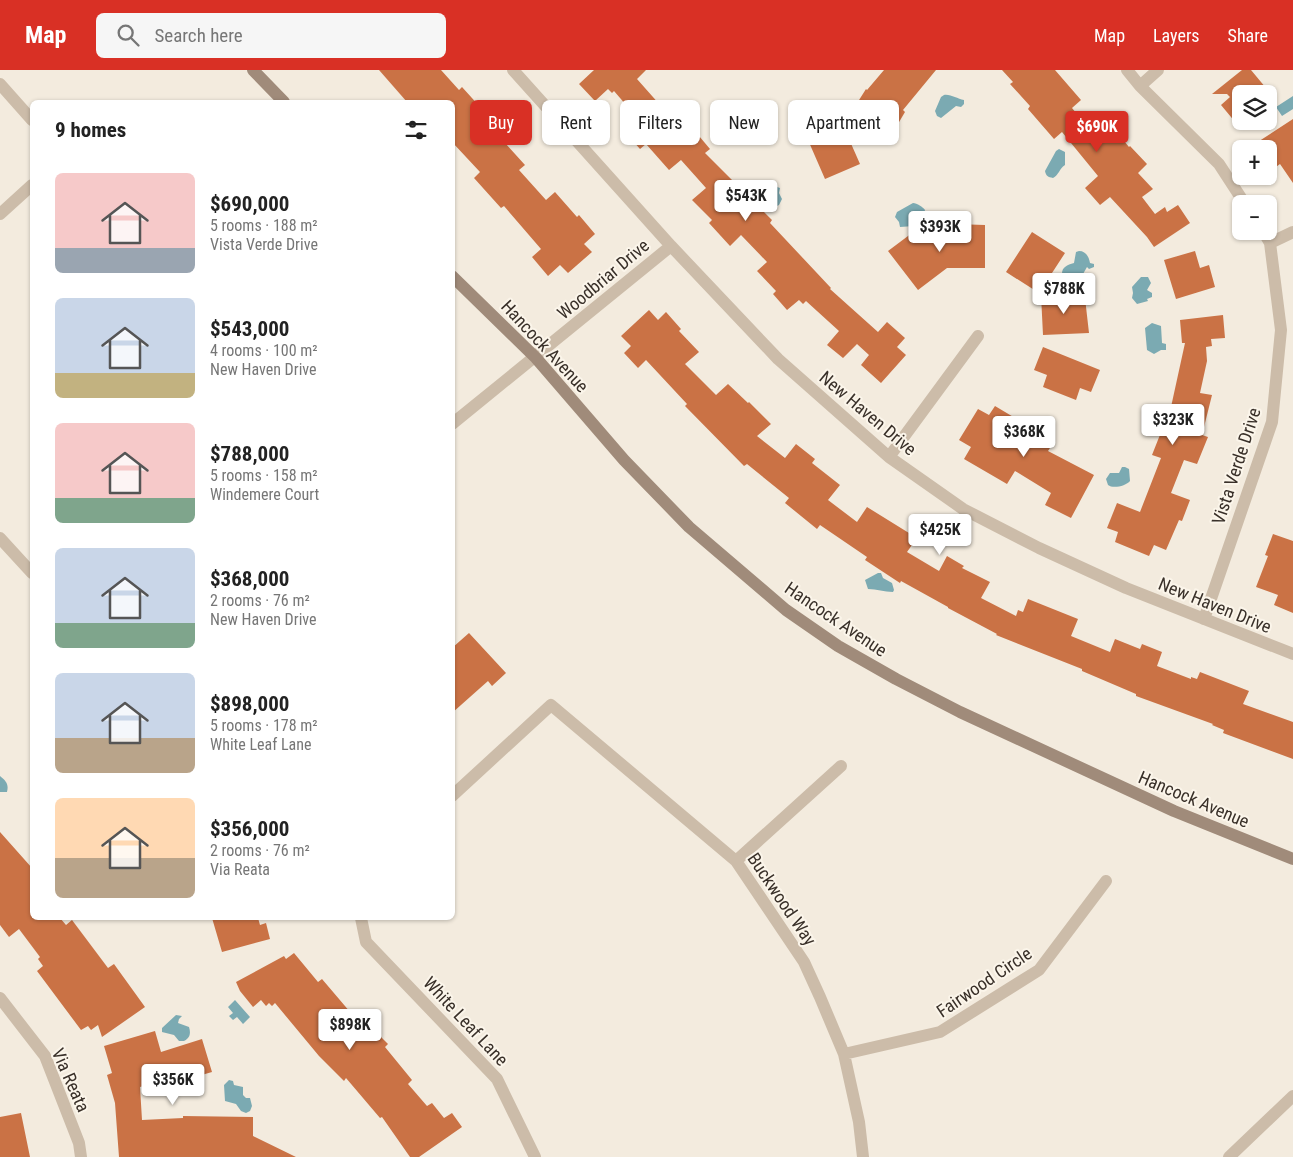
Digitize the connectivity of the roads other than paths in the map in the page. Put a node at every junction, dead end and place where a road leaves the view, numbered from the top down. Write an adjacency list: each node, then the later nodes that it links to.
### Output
1 (253, 70): 7 (main road)
2 (513, 70): 15 (street, New Haven Drive)
3 (1126, 70): 6 (street)
4 (1158, 70): 6 (street)
5 (0, 84): 8 (street)
6 (1140, 86): 10 (street)
7 (282, 100)
8 (30, 118)
9 (30, 187): 11 (street)
10 (1238, 195)
11 (0, 214)
12 (1293, 232): 14 (street)
13 (1268, 240): 14 (street, Vista Verde Drive)
14 (1270, 243): 23 (street, Vista Verde Drive)
15 (670, 246): 18 (street, Woodbriar Drive); 20 (street, New Haven Drive)
16 (455, 279): 18 (main road, Hancock Avenue)
17 (978, 336): 20 (street)
18 (536, 358): 19 (street, Woodbriar Drive); 27 (main road, Hancock Avenue)
19 (455, 422)
20 (889, 457): 23 (street, New Haven Drive)
21 (0, 538): 22 (street)
22 (30, 571)
23 (1204, 619): 24 (street, New Haven Drive)
24 (1293, 654)
25 (841, 766): 28 (street)
26 (455, 793): 28 (street, Buckwood Way)
27 (1293, 859)
28 (736, 861): 32 (street, Buckwood Way)
29 (1106, 881): 32 (street, Fairwood Circle)
30 (361, 920): 35 (street, White Leaf Lane)
31 (0, 998): 34 (street, Via Reata)
32 (844, 1054): 36 (street, Buckwood Way)
33 (1293, 1096): 37 (street)
34 (81, 1157)
35 (534, 1157)
36 (864, 1157)
37 (1229, 1157)

